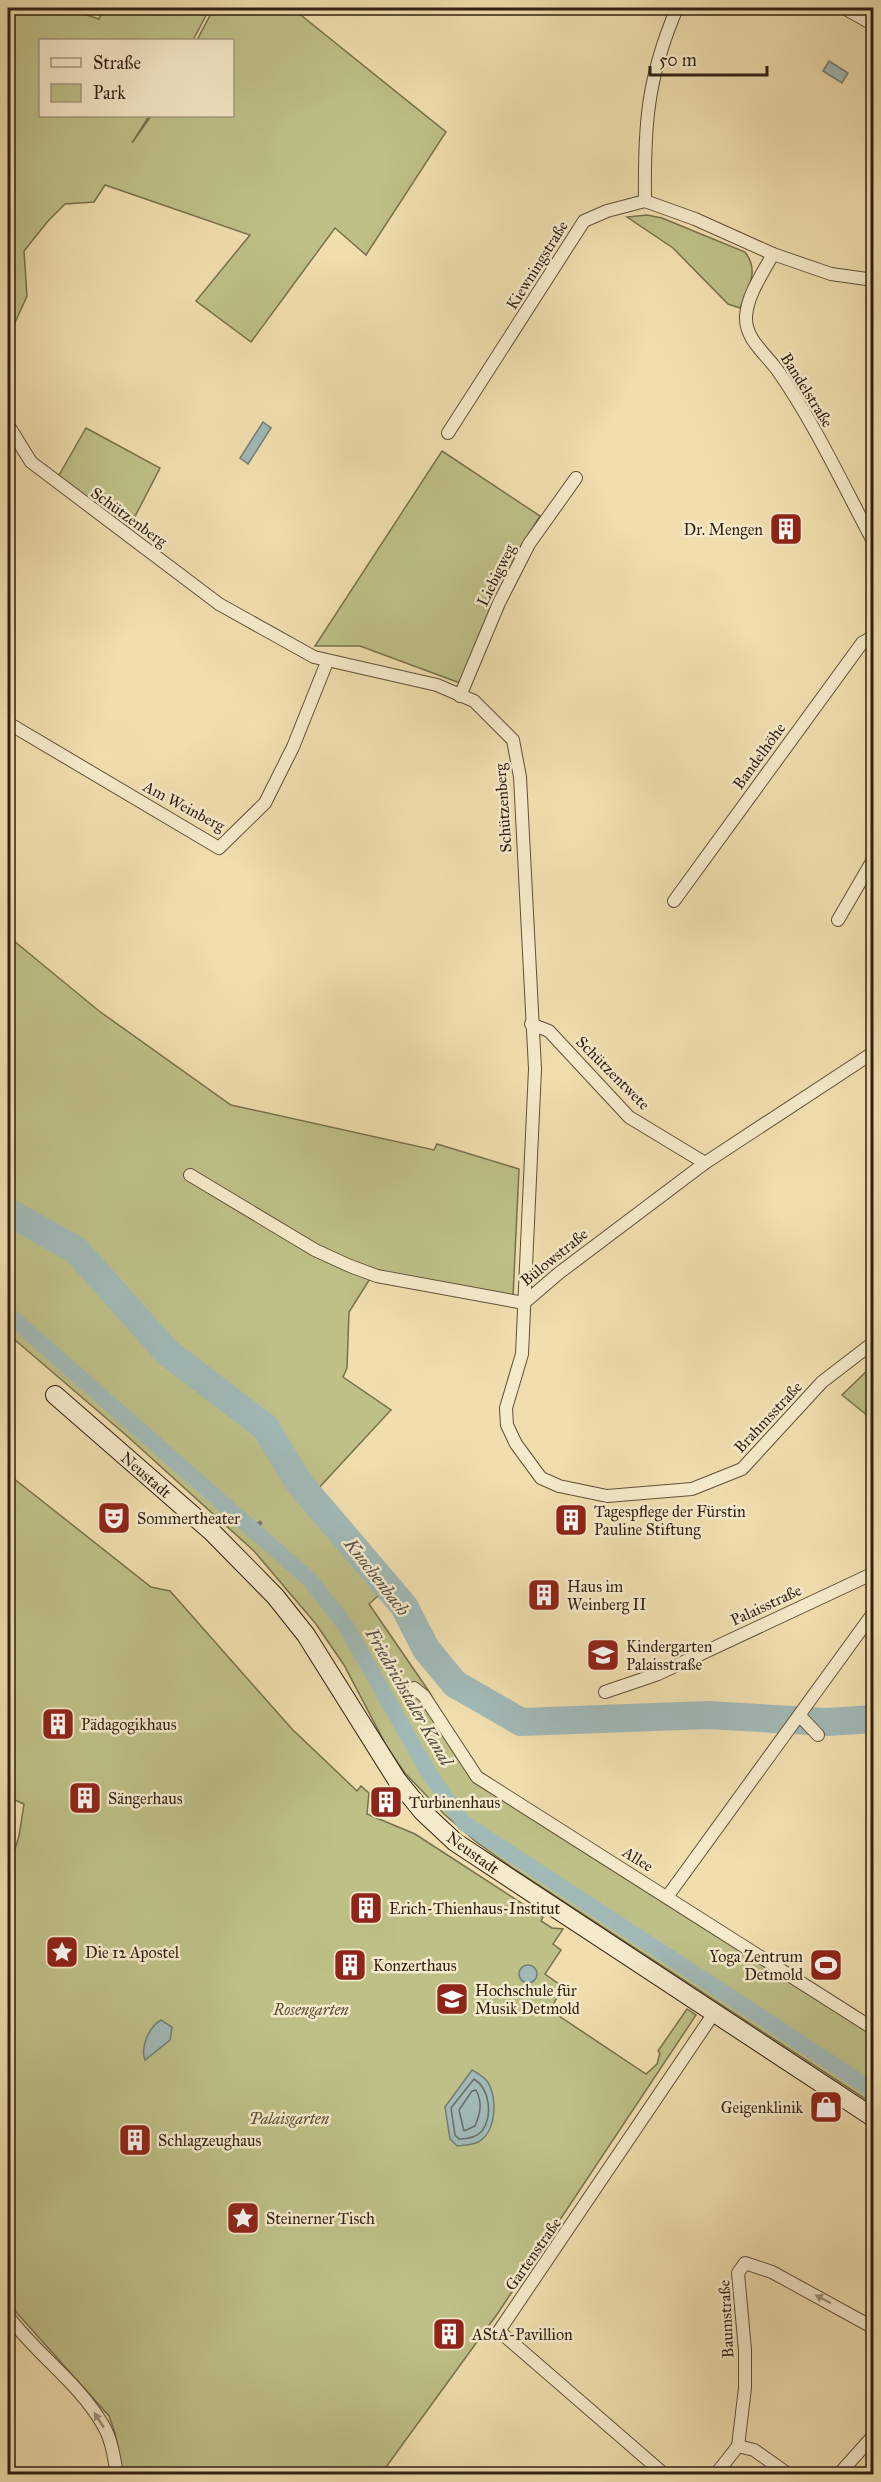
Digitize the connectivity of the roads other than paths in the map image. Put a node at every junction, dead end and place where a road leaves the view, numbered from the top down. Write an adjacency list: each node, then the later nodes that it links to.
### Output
1 (677, 8): 4 (street)
2 (844, 8): 3 (street)
3 (873, 25)
4 (645, 201): 5 (street); 8 (street, Kiewningstraße)
5 (773, 254): 6 (street); 10 (street, Bandelstraße)
6 (873, 280)
7 (8, 425): 12 (street, Schützenberg)
8 (448, 433)
9 (576, 478): 13 (street, Liebigweg)
10 (873, 543)
11 (873, 636): 16 (street, Bandelhöhe)
12 (327, 662): 13 (street, Schützenberg); 14 (street, Am Weinberg)
13 (460, 696): 18 (street, Schützenberg)
14 (8, 723)
15 (873, 858): 17 (street)
16 (674, 901)
17 (838, 920)
18 (531, 1024): 20 (street, Schützentwete); 22 (street, Schützenberg)
19 (873, 1052): 20 (street, Bülowstraße)
20 (705, 1163): 22 (street, Bülowstraße)
21 (190, 1176): 22 (street, Bülowstraße)
22 (524, 1303): 23 (street, Brahmsstraße)
23 (873, 1342)
24 (55, 1395): 32 (main road, Neustadt)
25 (873, 1573): 28 (street, Palaisstraße)
26 (873, 1612): 29 (street)
27 (414, 1688): 31 (street, Allee)
28 (605, 1692)
29 (797, 1720): 30 (street); 31 (street)
30 (818, 1735)
31 (667, 1897): 33 (street, Allee)
32 (714, 2013): 34 (main road, Neustadt); 40 (street, Gartenstraße)
33 (873, 2030)
34 (873, 2118)
35 (8, 2316): 39 (street, one-way to 35)
36 (873, 2328): 38 (street, Baumstraße, one-way to 38)
37 (873, 2435): 43 (street)
38 (738, 2446): 41 (street); 42 (street)
39 (117, 2475)
40 (664, 2475)
41 (716, 2475)
42 (788, 2475)
43 (839, 2475)

